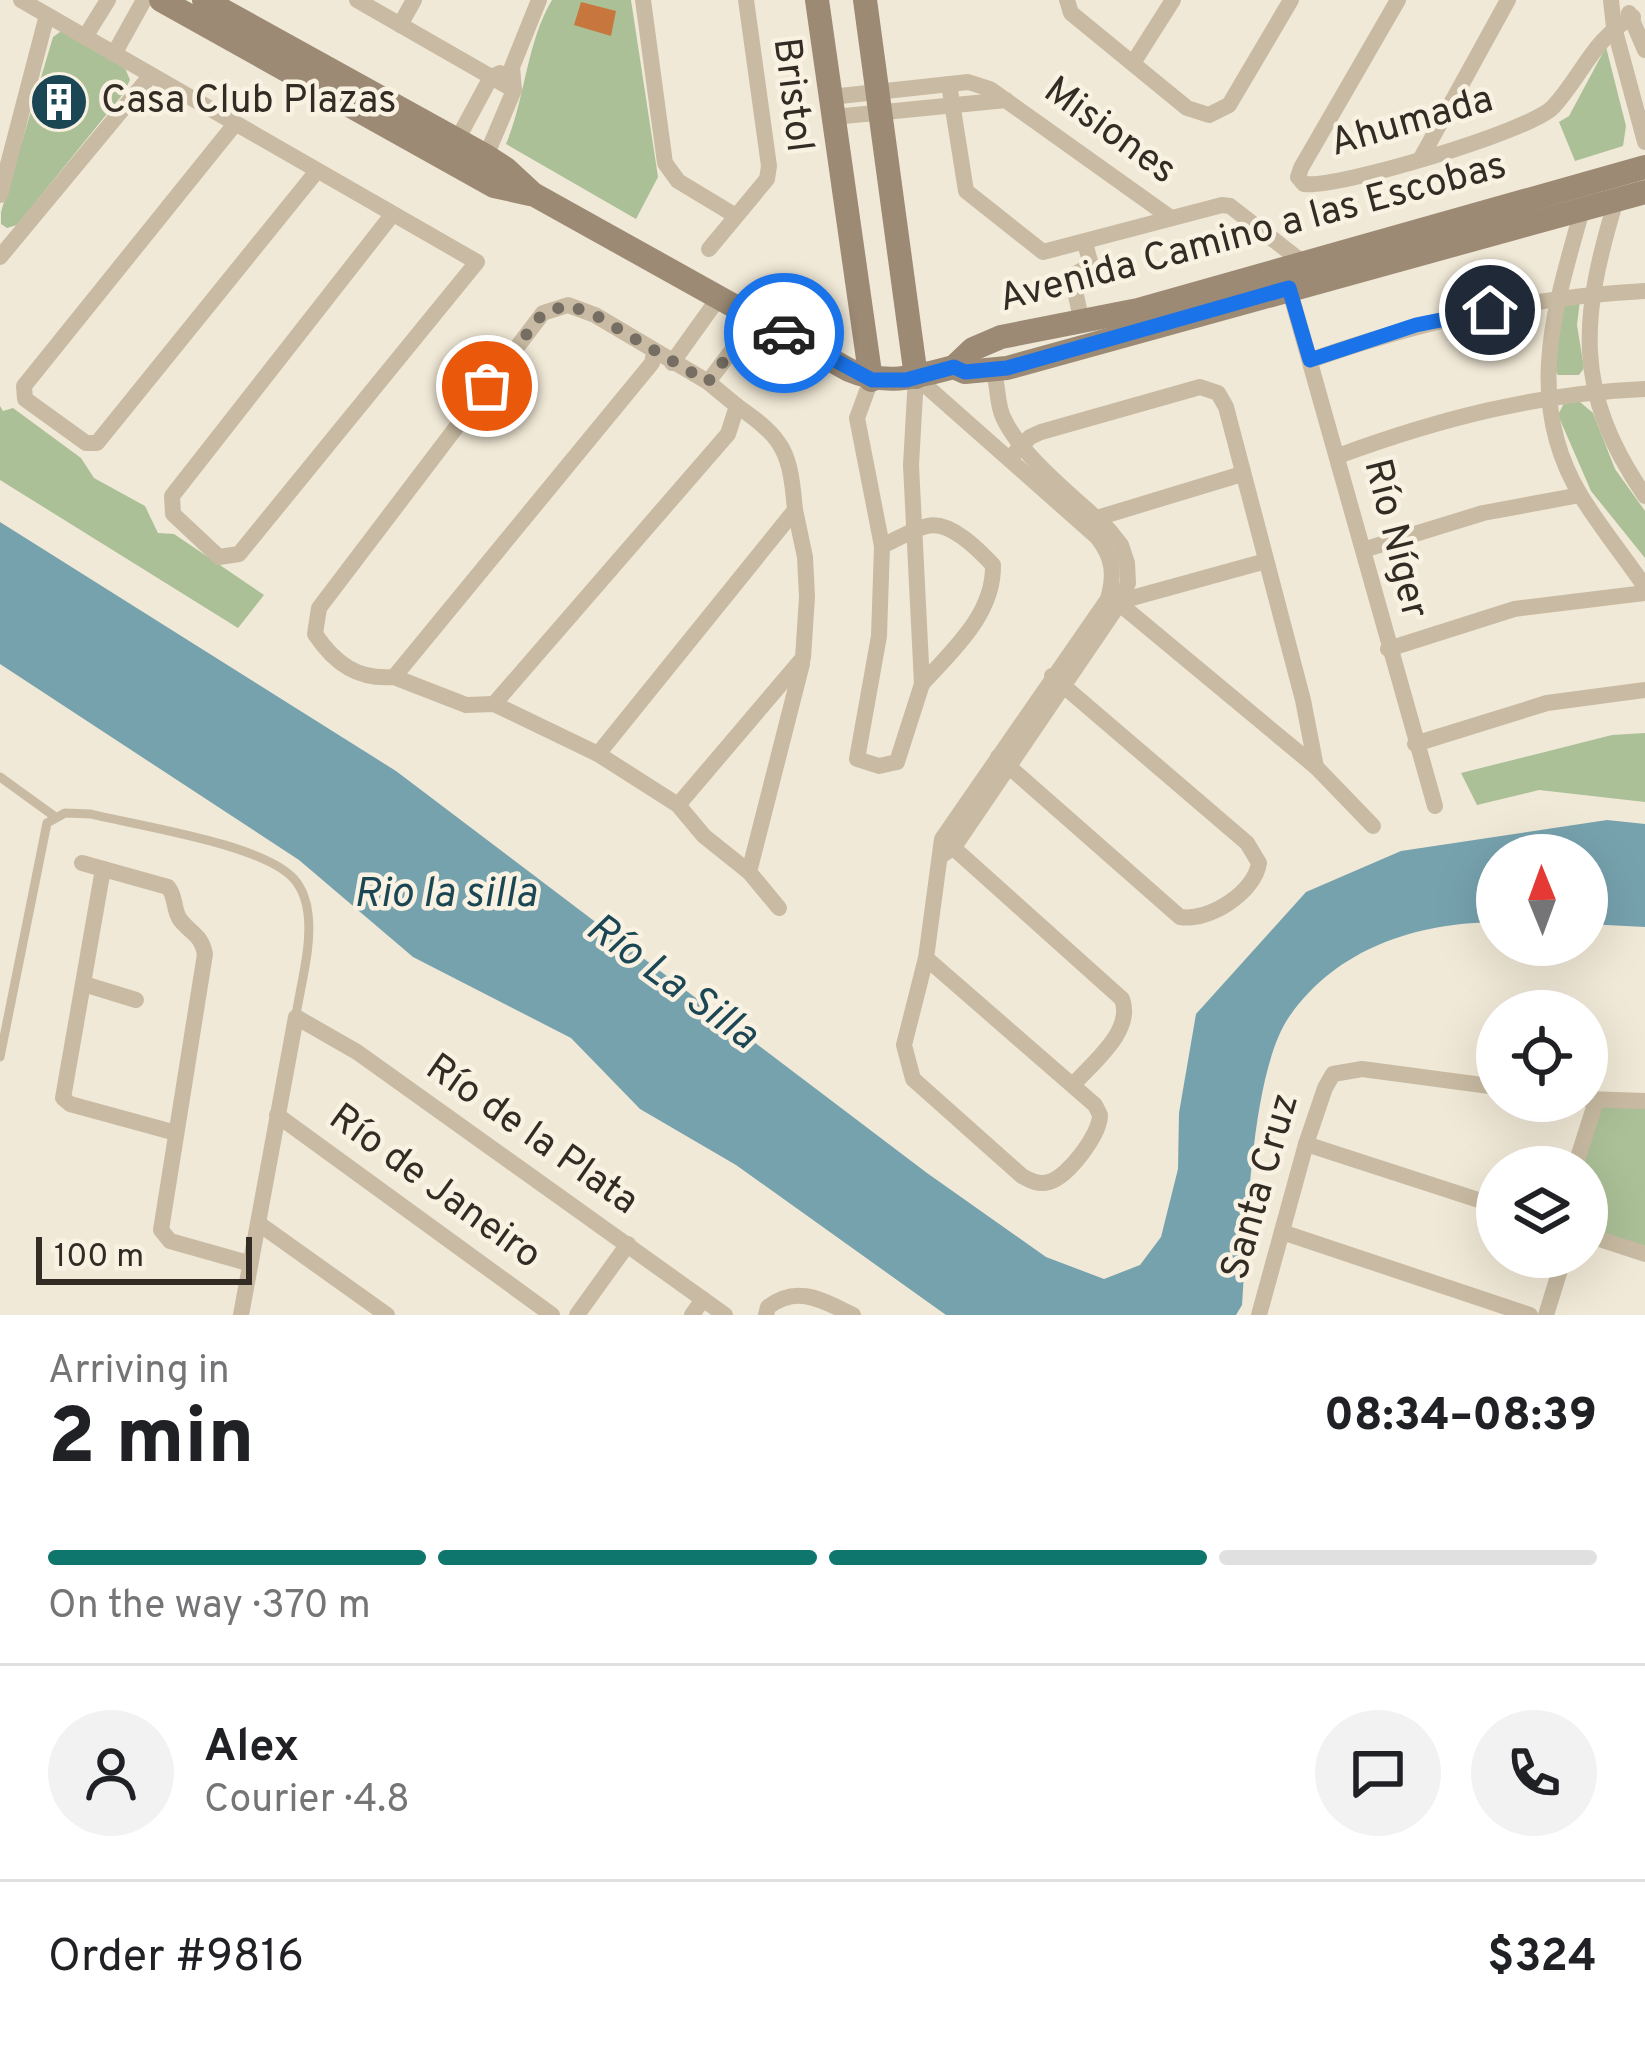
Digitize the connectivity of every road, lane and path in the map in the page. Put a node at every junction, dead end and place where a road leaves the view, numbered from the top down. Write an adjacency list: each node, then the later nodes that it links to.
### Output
1 (21, 0): 19 (street)
2 (108, 0): 23 (street)
3 (144, 0): 25 (street)
4 (161, 0): 42 (street)
5 (204, 0): 35 (street)
6 (357, 0): 21 (street)
7 (414, 0): 21 (street)
8 (539, 0): 27 (street)
9 (643, 0): 47 (street)
10 (746, 0): 47 (street, Bristol)
11 (818, 0): 33 (street)
12 (865, 0): 32 (street)
13 (1067, 0): 26 (street)
14 (1173, 0): 26 (street)
15 (1291, 0): 26 (street)
16 (1398, 0): 38 (street, Ahumada)
17 (1508, 0): 38 (street)
18 (1612, 0): 20 (street); 22 (street)
19 (47, 15): 23 (street); 43 (street)
20 (1633, 17): 22 (street, Ahumada); 24 (street)
21 (400, 25): 29 (street)
22 (1614, 27): 36 (street); 38 (street, Ahumada)
23 (86, 37): 25 (street)
24 (1645, 50)
25 (114, 54): 28 (street)
26 (1133, 63)
27 (512, 67): 29 (street); 30 (street)
28 (152, 75): 34 (street); 52 (street)
29 (491, 77): 30 (street); 35 (street)
30 (514, 90): 37 (street)
31 (950, 94): 32 (street, Misiones); 48 (street, Misiones); 50 (street)
32 (878, 101): 33 (street, Misiones); 66 (street)
33 (832, 107): 67 (street)
34 (235, 124): 40 (street); 40 (street)
35 (457, 140): 37 (street)
36 (1645, 142)
37 (486, 156): 42 (street)
38 (1421, 158)
39 (1645, 167): 49 (street, Avenida Camino a las Escobas)
40 (317, 171): 46 (street)
41 (1645, 192): 44 (street, Avenida Camino a las Escobas)
42 (532, 194): 57 (street)
43 (0, 195)
44 (1616, 200): 45 (street, Avenida Camino a las Escobas); 56 (street)
45 (1582, 210): 49 (street, Avenida Camino a las Escobas); 58 (street)
46 (392, 215): 46 (street)
47 (736, 216): 51 (street, Bristol)
48 (1171, 218): 50 (street); 53 (street)
49 (1435, 236): 53 (street, Avenida Camino a las Escobas); 54 (street, Avenida Camino a las Escobas)
50 (1085, 243): 60 (street)
51 (709, 249)
52 (0, 257)
53 (1301, 261): 60 (street, Avenida Camino a las Escobas)
54 (1289, 288): 62 (street, Río Níger); 65 (street, Avenida Camino a las Escobas)
55 (1645, 292): 56 (street)
56 (1590, 294): 58 (street); 70 (street)
57 (719, 296): 59 (street); 63 (street)
58 (1556, 298): 62 (street); 71 (street)
59 (757, 317): 67 (street); 68 (street)
60 (1081, 319): 64 (street, Avenida Camino a las Escobas)
61 (654, 353): 63 (street); 88 (street); 88 (street)
62 (1310, 360): 74 (street, Río Níger)
63 (672, 363): 68 (street)
64 (954, 367): 65 (street, Avenida Camino a las Escobas); 66 (street)
65 (993, 371): 73 (street)
66 (916, 377): 67 (street); 73 (street); 80 (street)
67 (872, 380): 81 (street)
68 (708, 382): 72 (street)
69 (1645, 389): 70 (street)
70 (1596, 391): 71 (street); 76 (street)
71 (1550, 397): 74 (street); 77 (street)
72 (737, 406): 78 (street); 92 (street)
73 (1016, 452): 75 (street); 79 (street)
74 (1339, 456): 82 (street, Río Níger)
75 (1242, 474): 79 (street); 83 (street)
76 (1644, 492)
77 (1580, 495): 82 (street); 84 (street)
78 (795, 510): 87 (street); 94 (street)
79 (1088, 520): 85 (street)
80 (917, 531): 81 (street); 90 (street); 90 (street)
81 (882, 546): 90 (street)
82 (1363, 550): 86 (street, Río Níger)
83 (1266, 562): 85 (street); 96 (street)
84 (1645, 590): 86 (street)
85 (1114, 600): 89 (street); 96 (street)
86 (1388, 649): 93 (street, Río Níger)
87 (803, 658): 98 (street); 105 (street)
88 (394, 677): 92 (street)
89 (1059, 681): 95 (street); 95 (street)
90 (922, 684)
91 (1645, 690): 93 (street)
92 (494, 704): 94 (street)
93 (1415, 744): 99 (street, Río Níger)
94 (598, 754): 98 (street)
95 (1004, 761): 102 (street)
96 (1316, 767): 101 (street)
97 (0, 777): 100 (lane)
98 (678, 806): 105 (street)
99 (1435, 806)
100 (54, 816): 110 (lane); 111 (lane)
101 (1373, 826)
102 (946, 847): 107 (street); 113 (street)
103 (82, 863): 104 (street)
104 (104, 869): 108 (street); 117 (street)
105 (749, 872): 106 (street)
106 (779, 908)
107 (926, 958): 113 (street); 113 (street)
108 (84, 984): 109 (street); 117 (street)
109 (136, 1000)
110 (296, 1017): 116 (street); 123 (street, Río de la Plata)
111 (0, 1058)
112 (1476, 1084): 118 (street, Santa Cruz)
113 (1073, 1085)
114 (1608, 1100): 115 (street)
115 (1645, 1101)
116 (277, 1115): 120 (street); 131 (street, Río de Janeiro)
117 (176, 1133): 125 (street)
118 (1306, 1144): 119 (street); 121 (street, Santa Cruz)
119 (1476, 1199)
120 (258, 1222): 125 (street); 130 (street)
121 (1282, 1232): 135 (street, Santa Cruz); 136 (street)
122 (1608, 1242): 124 (street)
123 (628, 1244): 127 (street, Río de la Plata); 132 (street)
124 (1645, 1254)
125 (248, 1263): 129 (street)
126 (1557, 1278): 137 (street)
127 (697, 1307): 133 (street, Río de la Plata)
128 (767, 1311): 134 (street)
129 (241, 1315)
130 (387, 1315)
131 (552, 1315)
132 (577, 1315)
133 (725, 1315)
134 (853, 1315)
135 (1259, 1315)
136 (1530, 1315)
137 (1546, 1315)

